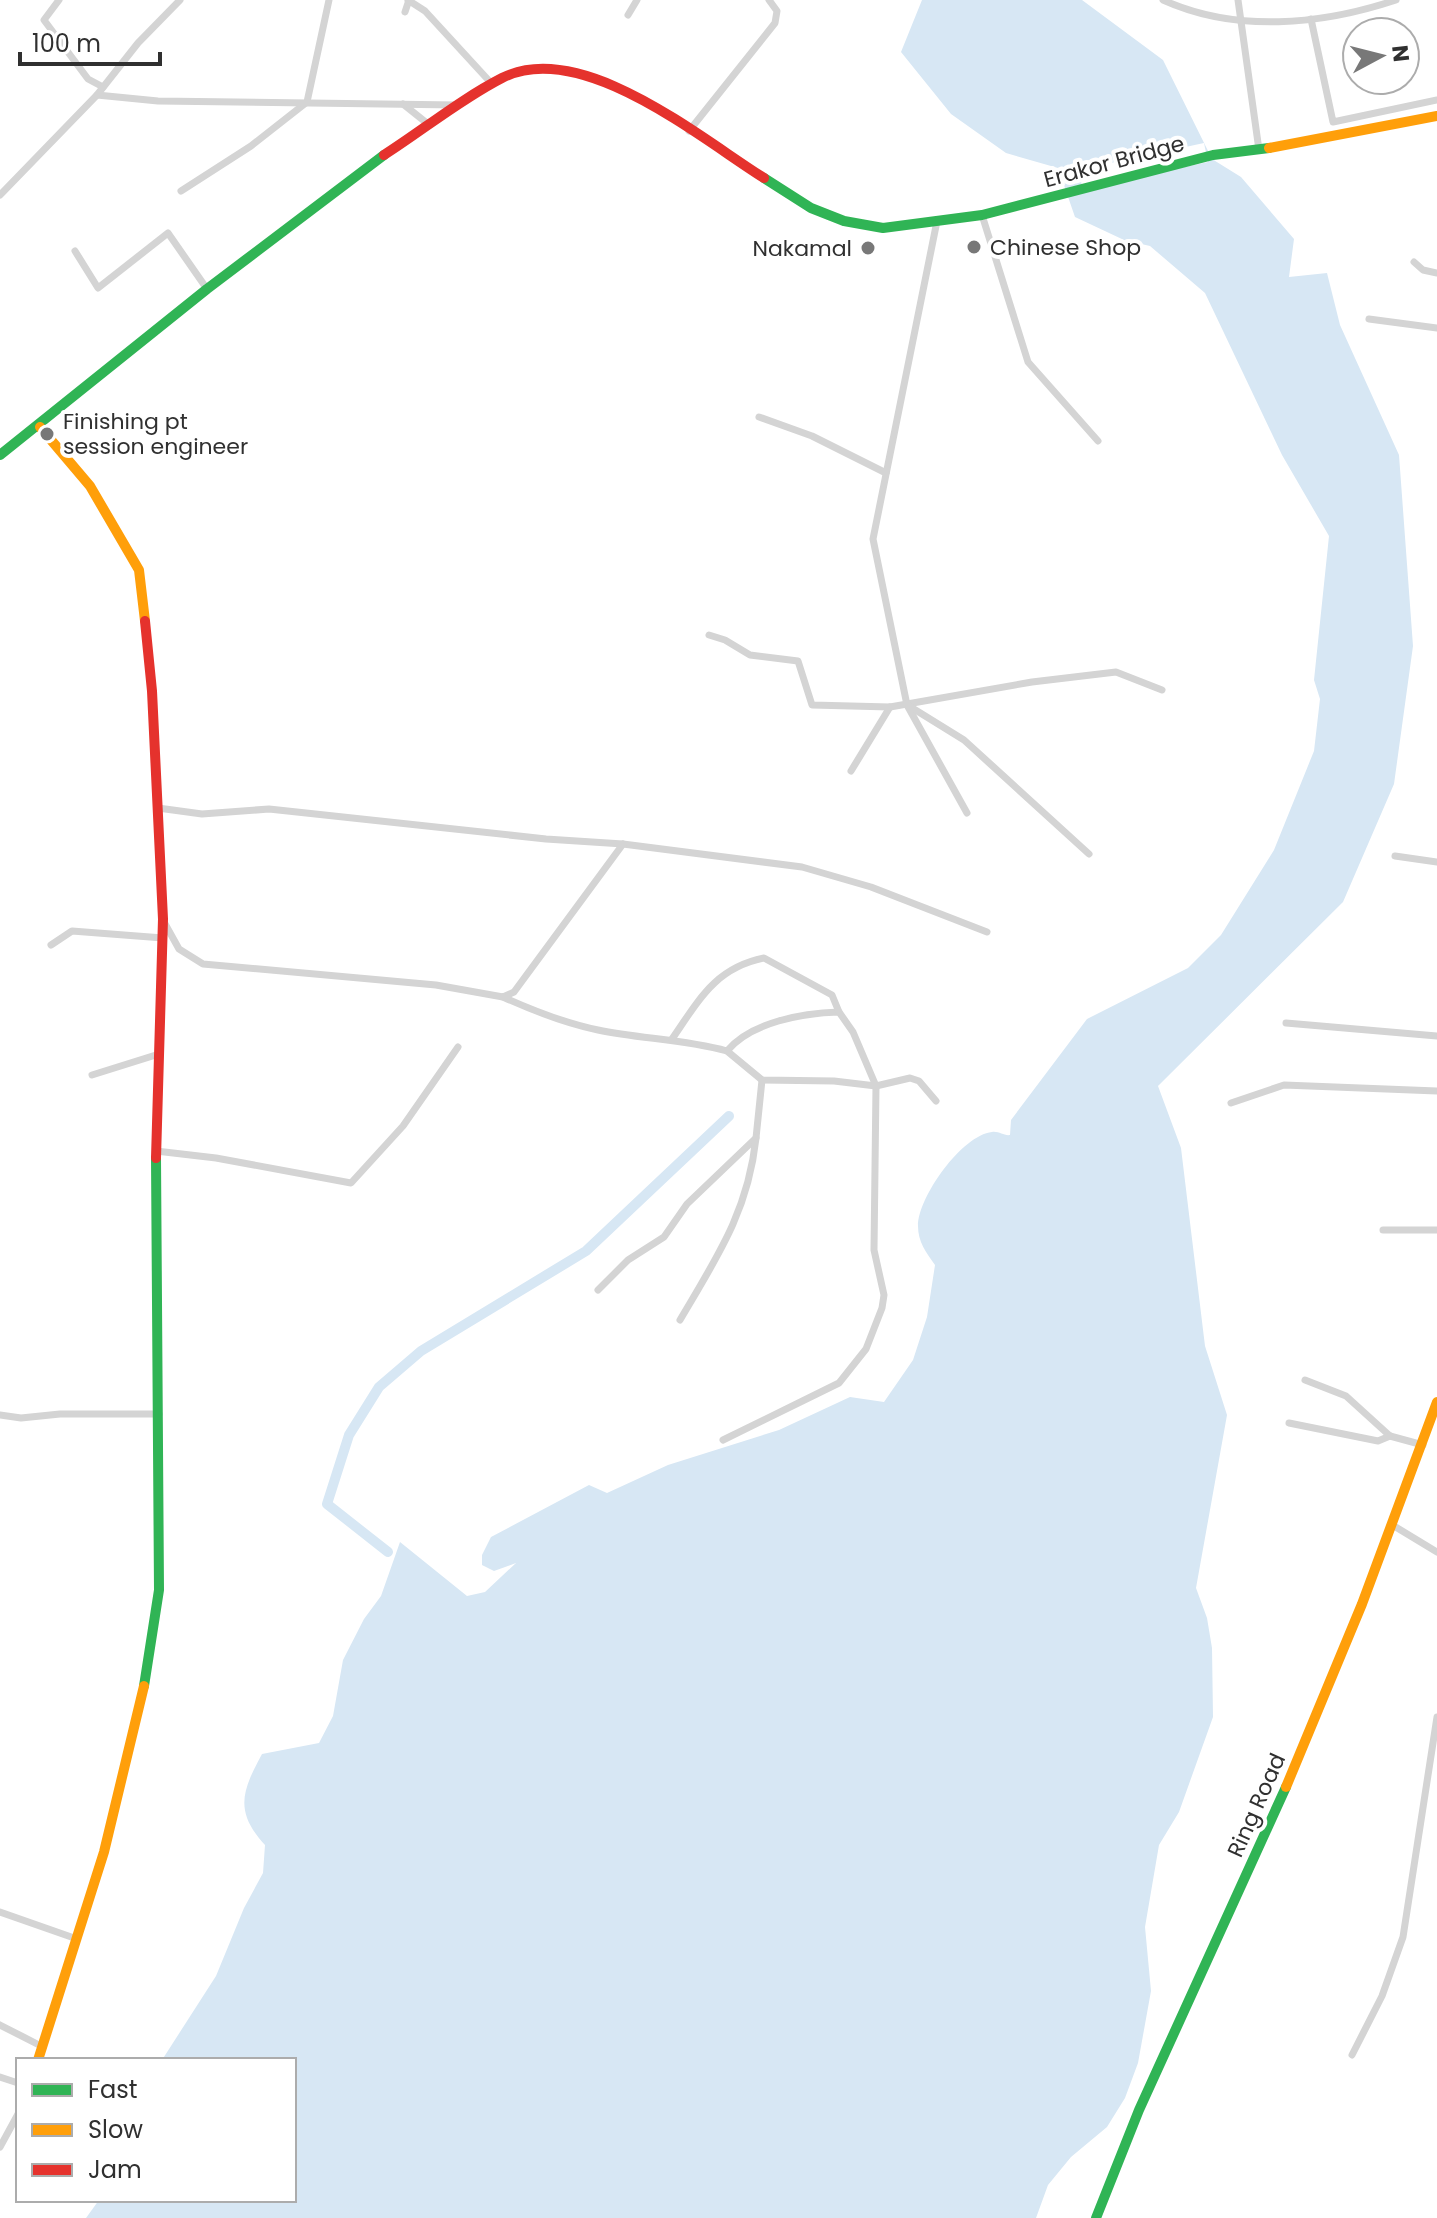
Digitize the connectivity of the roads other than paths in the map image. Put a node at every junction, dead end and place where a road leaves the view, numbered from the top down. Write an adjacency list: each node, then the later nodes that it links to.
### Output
1 (59, 0): 15 (street)
2 (180, 0): 15 (street)
3 (329, 0): 18 (street)
4 (408, 0): 10 (street); 14 (street)
5 (637, 0): 11 (street)
6 (769, 0): 28 (street)
7 (1163, 0): 13 (street)
8 (1238, 0): 13 (street)
9 (1396, 0): 12 (street)
10 (405, 12)
11 (628, 15)
12 (1311, 19): 13 (street); 24 (street)
13 (1241, 22): 30 (street)
14 (492, 84): 20 (street, Erakor Bridge); 28 (street, Erakor Bridge)
15 (103, 87): 16 (street)
16 (97, 95): 18 (street); 32 (street)
17 (1437, 100): 21 (street)
18 (307, 102): 19 (street); 31 (street)
19 (403, 104): 20 (street); 26 (street)
20 (457, 105): 26 (street, Erakor Bridge)
21 (1409, 105): 22 (street); 25 (street)
22 (1380, 112): 24 (street); 27 (street)
23 (1437, 116): 25 (street, Erakor Bridge)
24 (1344, 120): 29 (street)
25 (1412, 120): 27 (street, Erakor Bridge)
26 (428, 124): 38 (street, Erakor Bridge)
27 (1389, 125): 29 (street, Erakor Bridge)
28 (689, 131): 34 (street, Erakor Bridge)
29 (1345, 133): 30 (street, Erakor Bridge)
30 (1259, 150): 33 (street, Erakor Bridge)
31 (181, 191)
32 (0, 195)
33 (982, 215): 34 (street, Erakor Bridge); 43 (street)
34 (937, 221): 45 (street)
35 (75, 251): 38 (street)
36 (1414, 262): 37 (street)
37 (1437, 273)
38 (207, 289): 42 (street, Erakor Bridge)
39 (1369, 319): 40 (street)
40 (1437, 328)
41 (759, 417): 45 (street)
42 (40, 427): 44 (street, Erakor Bridge); 51 (street)
43 (1098, 441)
44 (0, 455)
45 (886, 473): 48 (street)
46 (709, 635): 49 (street)
47 (1162, 690): 48 (street)
48 (907, 705): 49 (street); 52 (street); 54 (street)
49 (890, 707): 50 (street)
50 (851, 771)
51 (158, 808): 53 (street); 57 (street)
52 (967, 813)
53 (623, 844): 58 (street); 61 (street)
54 (1089, 854)
55 (1395, 856): 56 (street)
56 (1437, 862)
57 (163, 919): 59 (street); 61 (street)
58 (987, 932)
59 (163, 938): 60 (street); 68 (street)
60 (51, 945)
61 (503, 997): 65 (street)
62 (839, 1012): 65 (street); 67 (street); 71 (street)
63 (1286, 1023): 64 (street)
64 (1437, 1036)
65 (672, 1039): 67 (street)
66 (458, 1047): 76 (street)
67 (727, 1051): 70 (street)
68 (159, 1054): 69 (street); 76 (street)
69 (92, 1075)
70 (762, 1080): 71 (street); 75 (street)
71 (876, 1086): 73 (street); 87 (street)
72 (1437, 1091): 74 (street)
73 (936, 1101)
74 (1231, 1103)
75 (756, 1138): 79 (street); 80 (street)
76 (156, 1151): 83 (street)
77 (1383, 1230): 78 (street)
78 (1437, 1230)
79 (598, 1290)
80 (680, 1320)
81 (1305, 1380): 86 (street)
82 (1437, 1402): 88 (street, Ring Road)
83 (159, 1414): 84 (street); 93 (street)
84 (0, 1415)
85 (1289, 1423): 86 (street)
86 (1390, 1436): 88 (street)
87 (723, 1440)
88 (1423, 1445): 89 (street, Ring Road)
89 (1394, 1526): 90 (street); 101 (street, Ring Road)
90 (1437, 1552)
91 (1437, 1717): 96 (street)
92 (0, 1912): 93 (street)
93 (77, 1939): 95 (street)
94 (0, 2025): 95 (street)
95 (43, 2047): 97 (street)
96 (1352, 2055)
97 (39, 2058)
98 (16, 2117): 99 (street)
99 (4, 2134): 100 (street)
100 (0, 2147)
101 (1096, 2218)

